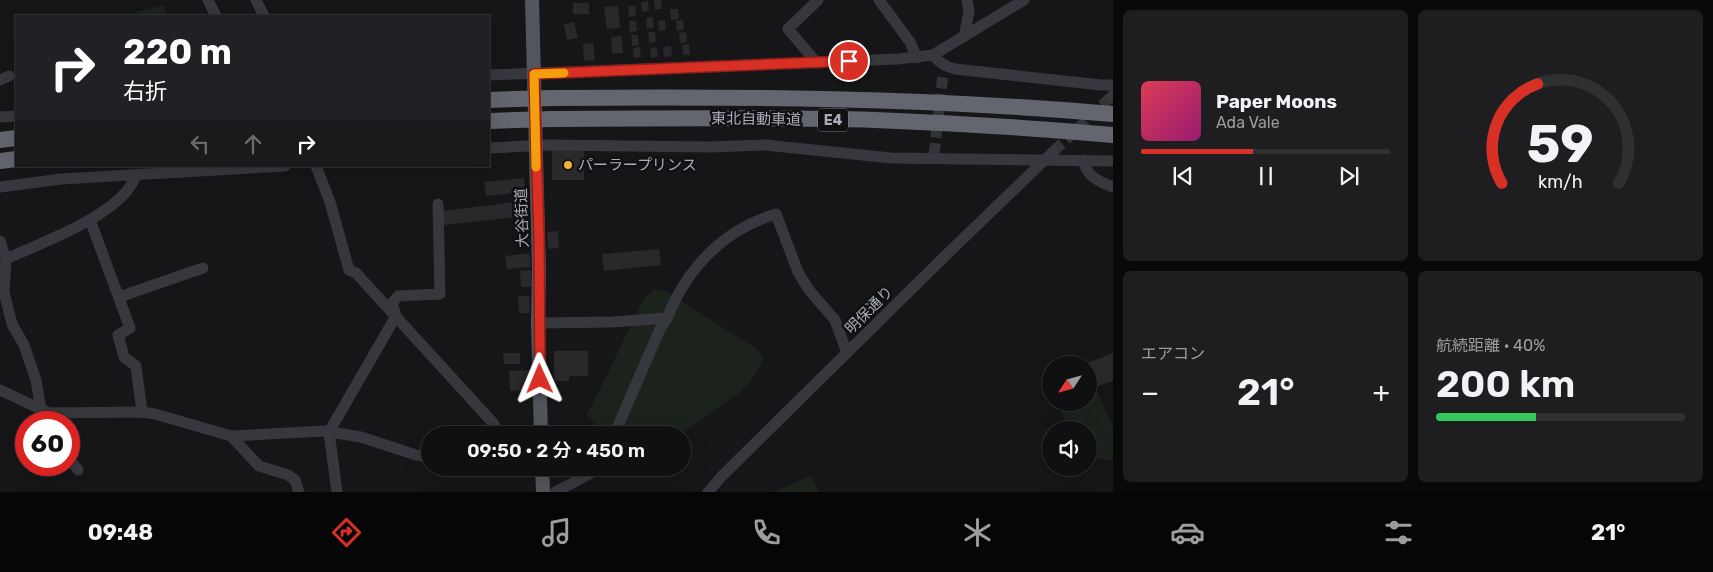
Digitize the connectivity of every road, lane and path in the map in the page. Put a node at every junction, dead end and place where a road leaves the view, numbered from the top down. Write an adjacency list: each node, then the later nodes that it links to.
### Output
1 (208, 0): 8 (street)
2 (256, 0): 9 (street)
3 (532, 0): 14 (main road, 大谷街道)
4 (818, 0): 13 (street)
5 (879, 0): 12 (street)
6 (967, 0): 10 (street)
7 (1024, 0): 10 (street)
8 (216, 15)
9 (264, 15)
10 (964, 37): 11 (street)
11 (933, 55): 12 (street); 16 (street)
12 (917, 58): 13 (street)
13 (817, 63): 14 (street)
14 (534, 74): 15 (street); 25 (main road, 大谷街道)
15 (490, 75)
16 (1113, 92)
17 (490, 100): 18 (highway, 東北自動車道 / E4, bridge)
18 (1113, 114)
19 (15, 116): 20 (street)
20 (0, 117)
21 (490, 121): 22 (highway, 東北自動車道 / E4, bridge)
22 (1113, 134)
23 (15, 138): 24 (highway)
24 (0, 140)
25 (536, 146): 26 (street); 29 (street); 46 (main road, 大谷街道)
26 (490, 148)
27 (1054, 151): 29 (street, 明保通り)
28 (15, 159): 31 (highway)
29 (1044, 160): 30 (street); 47 (street, 明保通り)
30 (1083, 160): 32 (street); 37 (street)
31 (0, 161)
32 (1113, 161)
33 (269, 167): 35 (street)
34 (316, 167): 44 (street)
35 (137, 175): 36 (street); 39 (street)
36 (0, 187)
37 (1113, 187)
38 (438, 204): 44 (street)
39 (90, 220): 41 (street); 43 (street)
40 (0, 242): 41 (street)
41 (6, 258): 49 (street)
42 (203, 268): 43 (street)
43 (118, 297): 50 (street)
44 (396, 316): 51 (street); 54 (street)
45 (667, 318): 46 (street); 47 (street); 53 (street)
46 (538, 323): 52 (main road, 大谷街道)
47 (847, 353): 63 (street, 明保通り)
48 (0, 390): 49 (street)
49 (41, 410): 50 (street)
50 (142, 412): 55 (street)
51 (494, 426)
52 (541, 426)
53 (618, 426)
54 (329, 432): 55 (street); 56 (street); 60 (street)
55 (231, 436): 59 (street)
56 (421, 456)
57 (542, 476): 61 (main road)
58 (586, 476): 62 (street)
59 (299, 492)
60 (337, 492)
61 (543, 492)
62 (555, 492)
63 (708, 492)

